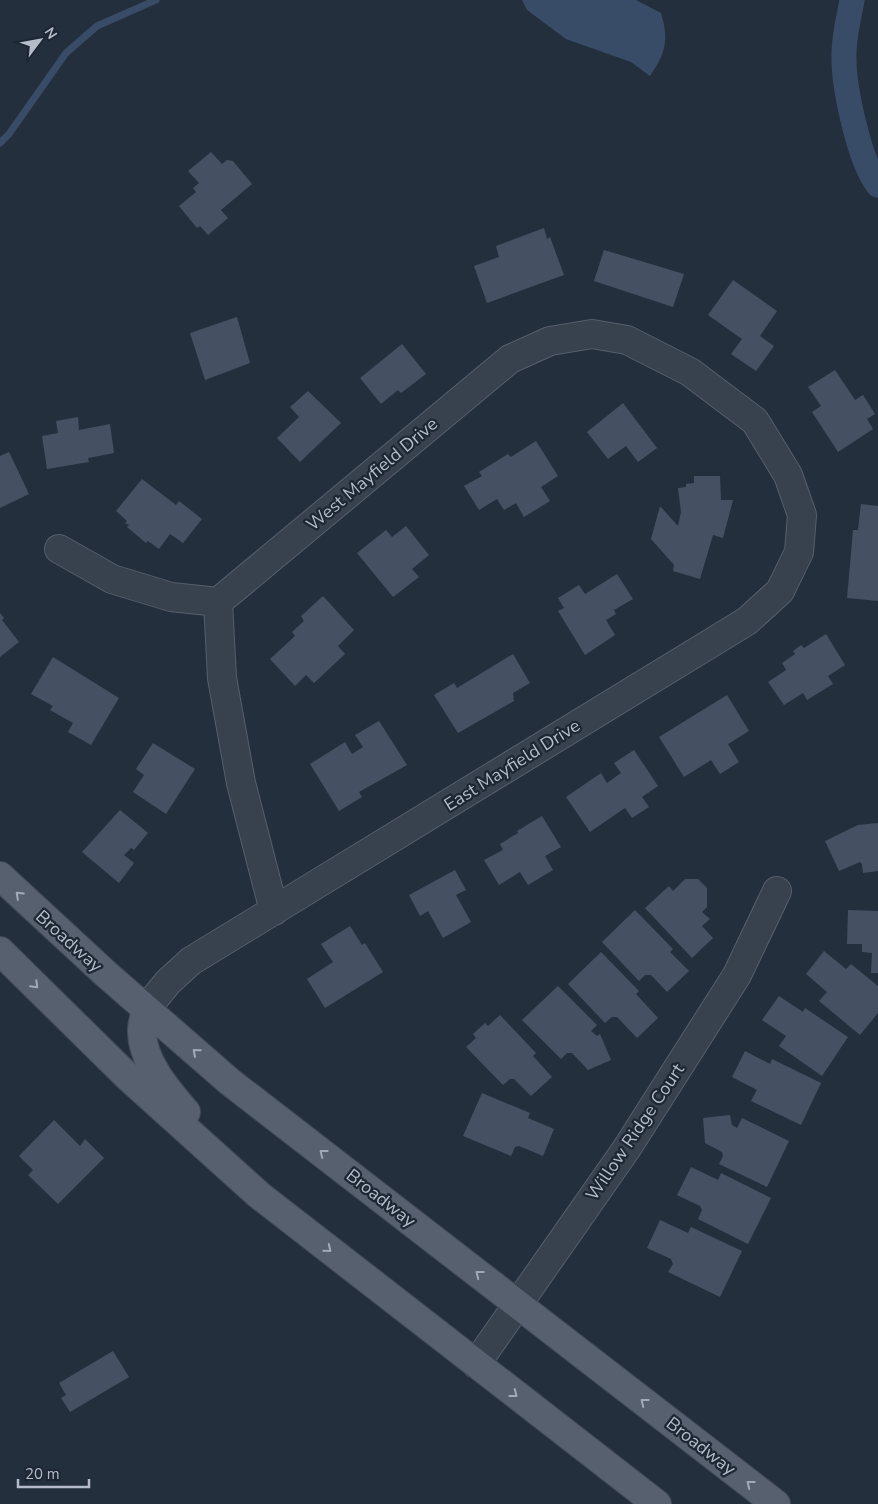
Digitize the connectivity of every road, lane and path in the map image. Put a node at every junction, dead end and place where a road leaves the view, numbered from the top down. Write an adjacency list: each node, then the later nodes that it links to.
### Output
1 (788, 475): 3 (street, West Mayfield Drive); 6 (street, East Mayfield Drive)
2 (59, 549): 3 (street)
3 (218, 602): 6 (street)
4 (0, 876): 8 (main road, Broadway, one-way to 4)
5 (778, 891): 10 (street, Willow Ridge Court)
6 (274, 911): 8 (street, East Mayfield Drive)
7 (0, 951): 9 (main road, one-way to 9)
8 (146, 1009): 9 (main road); 10 (main road, Broadway, one-way to 8)
9 (290, 1219): 11 (main road, one-way to 11)
10 (518, 1304): 11 (street, Willow Ridge Court); 13 (main road, Broadway, one-way to 10)
11 (476, 1364): 12 (main road, one-way to 12)
12 (657, 1504)
13 (776, 1504)

